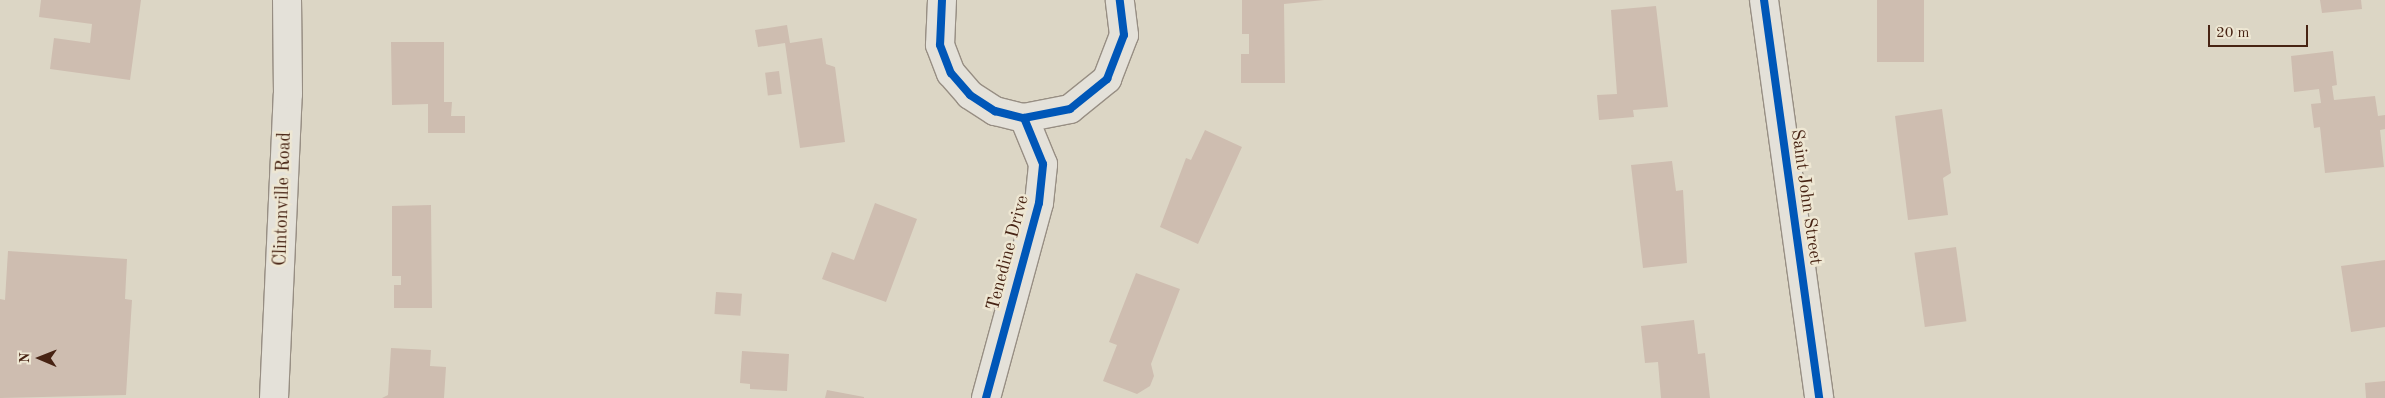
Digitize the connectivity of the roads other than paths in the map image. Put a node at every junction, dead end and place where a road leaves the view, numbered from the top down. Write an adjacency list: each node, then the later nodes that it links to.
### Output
1 (287, 0): 6 (street, Clintonville Road)
2 (942, 0): 5 (street)
3 (1120, 0): 5 (street)
4 (1764, 0): 8 (street, Saint John Street)
5 (1024, 118): 7 (street, Tenedine Drive)
6 (274, 398)
7 (986, 398)
8 (1819, 398)

